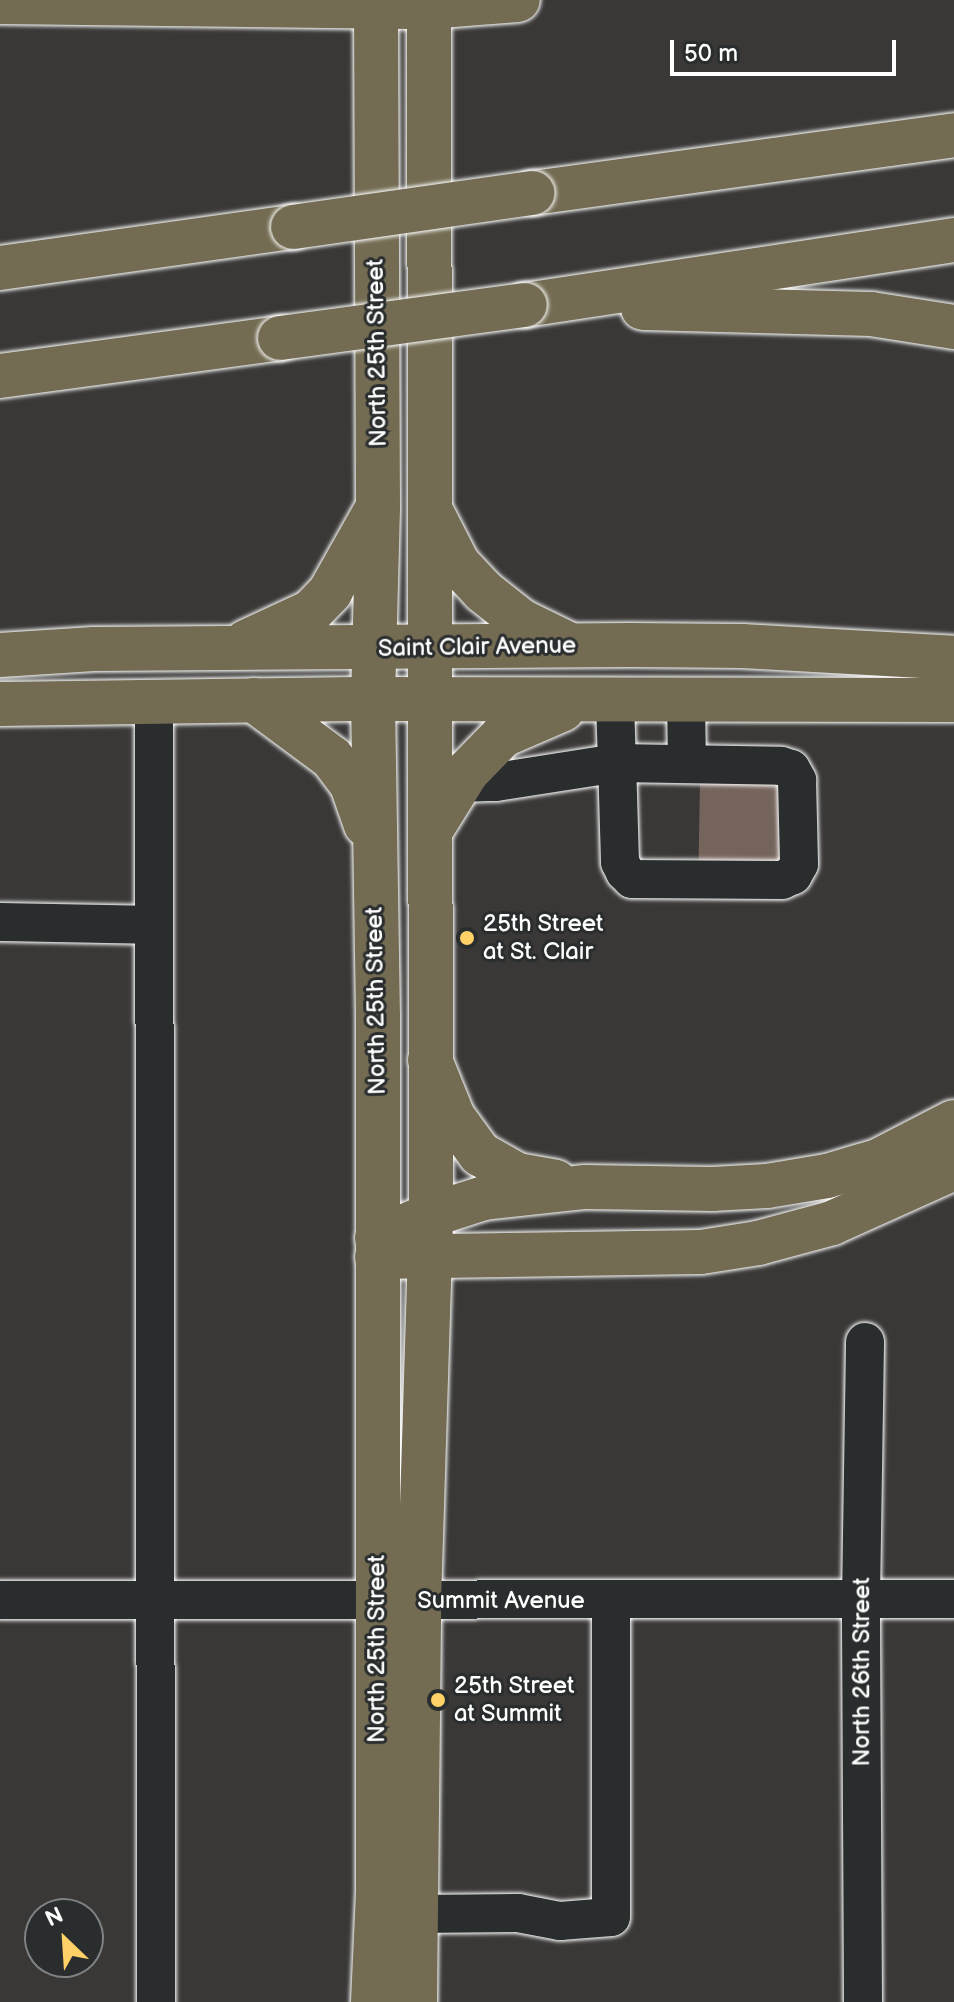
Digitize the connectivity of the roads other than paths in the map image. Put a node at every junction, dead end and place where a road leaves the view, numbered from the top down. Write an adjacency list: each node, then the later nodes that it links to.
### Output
1 (518, 0): 5 (main road)
2 (0, 2): 3 (main road)
3 (243, 2): 4 (main road)
4 (376, 3): 5 (main road); 12 (main road, North 25th Street)
5 (429, 4): 13 (main road, North 25th Street)
6 (954, 135): 8 (main road, bridge)
7 (954, 240): 9 (main road)
8 (0, 268)
9 (525, 305): 10 (main road); 11 (main road, bridge)
10 (954, 327)
11 (0, 376)
12 (378, 507): 16 (main road); 17 (main road, North 25th Street)
13 (429, 507): 14 (main road); 15 (main road, North 25th Street)
14 (572, 646): 15 (main road, Saint Clair Avenue); 19 (main road, Saint Clair Avenue)
15 (430, 648): 17 (main road, Saint Clair Avenue); 24 (main road, North 25th Street)
16 (228, 649): 17 (main road, Saint Clair Avenue); 18 (main road, Saint Clair Avenue)
17 (374, 649): 20 (main road, North 25th Street)
18 (0, 655)
19 (954, 658)
20 (373, 699): 21 (main road); 24 (main road); 32 (main road, North 25th Street)
21 (254, 700): 23 (main road); 32 (main road)
22 (954, 700): 26 (main road)
23 (154, 701): 27 (main road); 34 (street)
24 (431, 701): 25 (main road); 31 (main road, North 25th Street)
25 (600, 701): 26 (main road); 28 (street); 30 (main road)
26 (686, 701): 29 (street)
27 (0, 704)
28 (617, 763): 29 (street); 29 (street); 30 (street)
29 (687, 764)
30 (460, 783): 31 (main road)
31 (431, 830): 35 (main road, North 25th Street)
32 (374, 847): 40 (main road, North 25th Street)
33 (0, 922): 34 (street)
34 (154, 925): 45 (street)
35 (430, 1060): 38 (main road); 39 (main road, North 25th Street)
36 (954, 1122): 38 (main road)
37 (954, 1168): 39 (main road)
38 (585, 1187): 39 (main road)
39 (431, 1235): 40 (main road); 47 (main road, North 25th Street)
40 (377, 1248): 47 (main road, North 25th Street)
41 (865, 1342): 42 (street, North 26th Street)
42 (861, 1599): 43 (street, Summit Avenue); 46 (street, Summit Avenue); 52 (street, North 26th Street)
43 (954, 1599)
44 (0, 1600): 45 (street, Summit Avenue)
45 (153, 1600): 47 (street, Summit Avenue); 49 (street)
46 (611, 1600): 47 (street, Summit Avenue); 48 (street)
47 (398, 1601): 48 (main road, North 25th Street); 50 (main road, North 25th Street)
48 (417, 1914): 51 (main road, North 25th Street)
49 (156, 2002)
50 (373, 2002)
51 (415, 2002)
52 (863, 2002)

